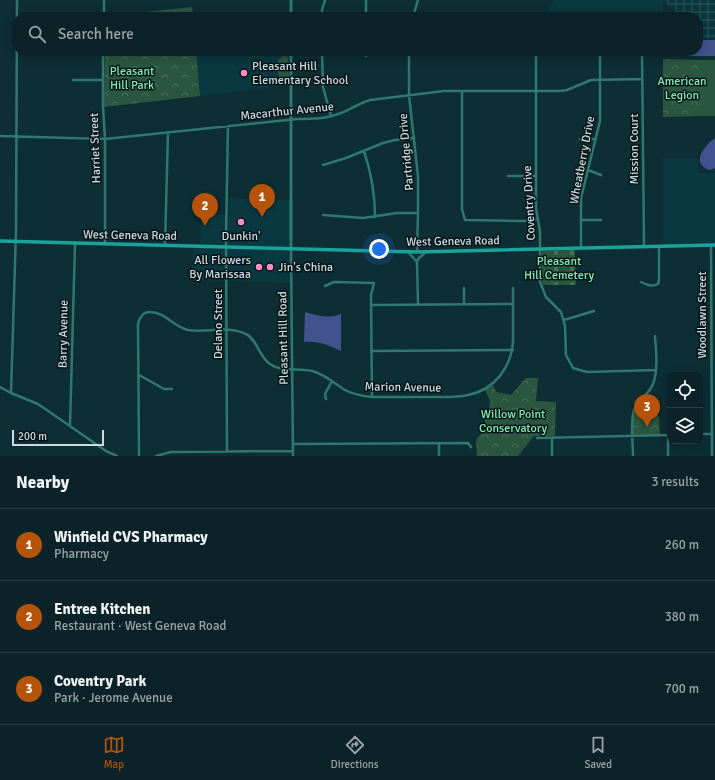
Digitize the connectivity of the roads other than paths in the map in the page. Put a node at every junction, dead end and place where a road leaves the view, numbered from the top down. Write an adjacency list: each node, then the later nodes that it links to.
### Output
1 (17, 0): 7 (street)
2 (104, 0): 8 (street)
3 (291, 0): 9 (street)
4 (325, 0): 10 (street)
5 (366, 0): 11 (street)
6 (418, 0): 12 (street)
7 (17, 12)
8 (104, 12)
9 (291, 12)
10 (322, 12)
11 (366, 12)
12 (414, 12)
13 (17, 56): 33 (street)
14 (103, 56): 24 (street, Harriet Street)
15 (291, 56): 29 (street, Pleasant Hill Road)
16 (322, 56): 28 (street)
17 (409, 56): 27 (street, Partridge Drive)
18 (536, 56): 26 (street, Coventry Drive)
19 (600, 56): 21 (street, Wheatberry Drive)
20 (642, 56): 22 (street, Mission Court)
21 (600, 79): 22 (street, Macarthur Avenue); 26 (street, Macarthur Avenue); 35 (street, Wheatberry Drive)
22 (642, 79): 57 (street, Mission Court)
23 (73, 80): 24 (street)
24 (103, 80): 36 (street, Harriet Street)
25 (462, 92): 26 (street, Macarthur Avenue); 27 (street, Macarthur Avenue); 47 (street)
26 (536, 92): 43 (street, Coventry Drive)
27 (409, 95): 28 (street, Macarthur Avenue); 34 (street, Partridge Drive)
28 (331, 116): 29 (street, Macarthur Avenue)
29 (291, 120): 30 (street, Macarthur Avenue); 60 (street, Pleasant Hill Road)
30 (228, 126): 31 (street, Macarthur Avenue); 56 (street, Delano Street)
31 (168, 132): 36 (street, Macarthur Avenue); 55 (street)
32 (0, 136): 33 (street, Macarthur Avenue)
33 (16, 136): 36 (street, Macarthur Avenue); 51 (street)
34 (414, 138): 38 (street); 44 (street, Partridge Drive)
35 (596, 138): 37 (street); 40 (street, Wheatberry Drive)
36 (105, 139): 53 (street, Harriet Street)
37 (580, 139)
38 (364, 151): 39 (street); 46 (street)
39 (323, 165)
40 (588, 170): 41 (street); 48 (street, Wheatberry Drive)
41 (601, 175)
42 (508, 176): 43 (street)
43 (536, 176): 47 (street, Coventry Drive)
44 (418, 213): 46 (street); 63 (street, Partridge Drive)
45 (323, 214): 46 (street)
46 (375, 217)
47 (538, 219): 61 (street, Coventry Drive)
48 (581, 220): 49 (street); 59 (street, Wheatberry Drive)
49 (601, 220)
50 (0, 241): 51 (main road, West Geneva Road)
51 (15, 242): 52 (main road, West Geneva Road); 86 (street)
52 (75, 243): 53 (main road, West Geneva Road); 89 (street, Barry Avenue)
53 (105, 244): 55 (main road, West Geneva Road)
54 (713, 245): 58 (main road, West Geneva Road); 91 (street, Woodlawn Street)
55 (165, 246): 56 (main road, West Geneva Road)
56 (226, 247): 60 (main road, West Geneva Road); 76 (street, Delano Street)
57 (644, 247): 58 (main road, West Geneva Road); 59 (main road, West Geneva Road)
58 (658, 247): 66 (street)
59 (581, 248): 61 (main road, West Geneva Road)
60 (291, 249): 62 (main road, West Geneva Road); 80 (street, Pleasant Hill Road)
61 (541, 250): 64 (main road, West Geneva Road); 75 (street, Coventry Drive)
62 (407, 252): 63 (main road, West Geneva Road); 65 (street)
63 (417, 252): 64 (main road, West Geneva Road)
64 (427, 252): 65 (street)
65 (417, 262): 73 (street)
66 (641, 282)
67 (325, 286): 72 (street)
68 (464, 288): 70 (street)
69 (513, 288): 71 (street, Marion Avenue)
70 (464, 304): 71 (street); 73 (street)
71 (513, 304): 78 (street, Marion Avenue)
72 (371, 305): 73 (street); 79 (street)
73 (418, 305)
74 (594, 311): 75 (street)
75 (564, 320): 81 (street)
76 (227, 330): 80 (street, Marion Avenue); 82 (street, Marion Avenue); 100 (street, Delano Street)
77 (655, 336): 81 (street)
78 (513, 350): 79 (street); 87 (street, Marion Avenue)
79 (372, 351): 87 (street)
80 (293, 369): 83 (street, Marion Avenue); 97 (street, Pleasant Hill Road)
81 (656, 370): 93 (street)
82 (138, 375): 85 (street); 103 (street)
83 (332, 381): 87 (street, Marion Avenue); 88 (street)
84 (0, 387): 86 (street)
85 (172, 389)
86 (11, 393): 89 (street)
87 (372, 398)
88 (326, 399)
89 (70, 426): 102 (street)
90 (703, 434): 91 (street)
91 (712, 434): 110 (street, Woodlawn Street)
92 (667, 435): 93 (street)
93 (633, 436): 95 (street); 108 (street)
94 (537, 438): 95 (street)
95 (552, 438): 107 (street)
96 (439, 443): 97 (street); 99 (street); 106 (street)
97 (293, 444): 101 (street, Pleasant Hill Road)
98 (669, 444): 109 (street)
99 (471, 447)
100 (227, 451): 101 (street); 104 (street)
101 (293, 451): 105 (street, Pleasant Hill Road)
102 (117, 456)
103 (139, 456)
104 (156, 456)
105 (293, 456)
106 (439, 456)
107 (552, 456)
108 (633, 456)
109 (668, 456)
110 (712, 456)

